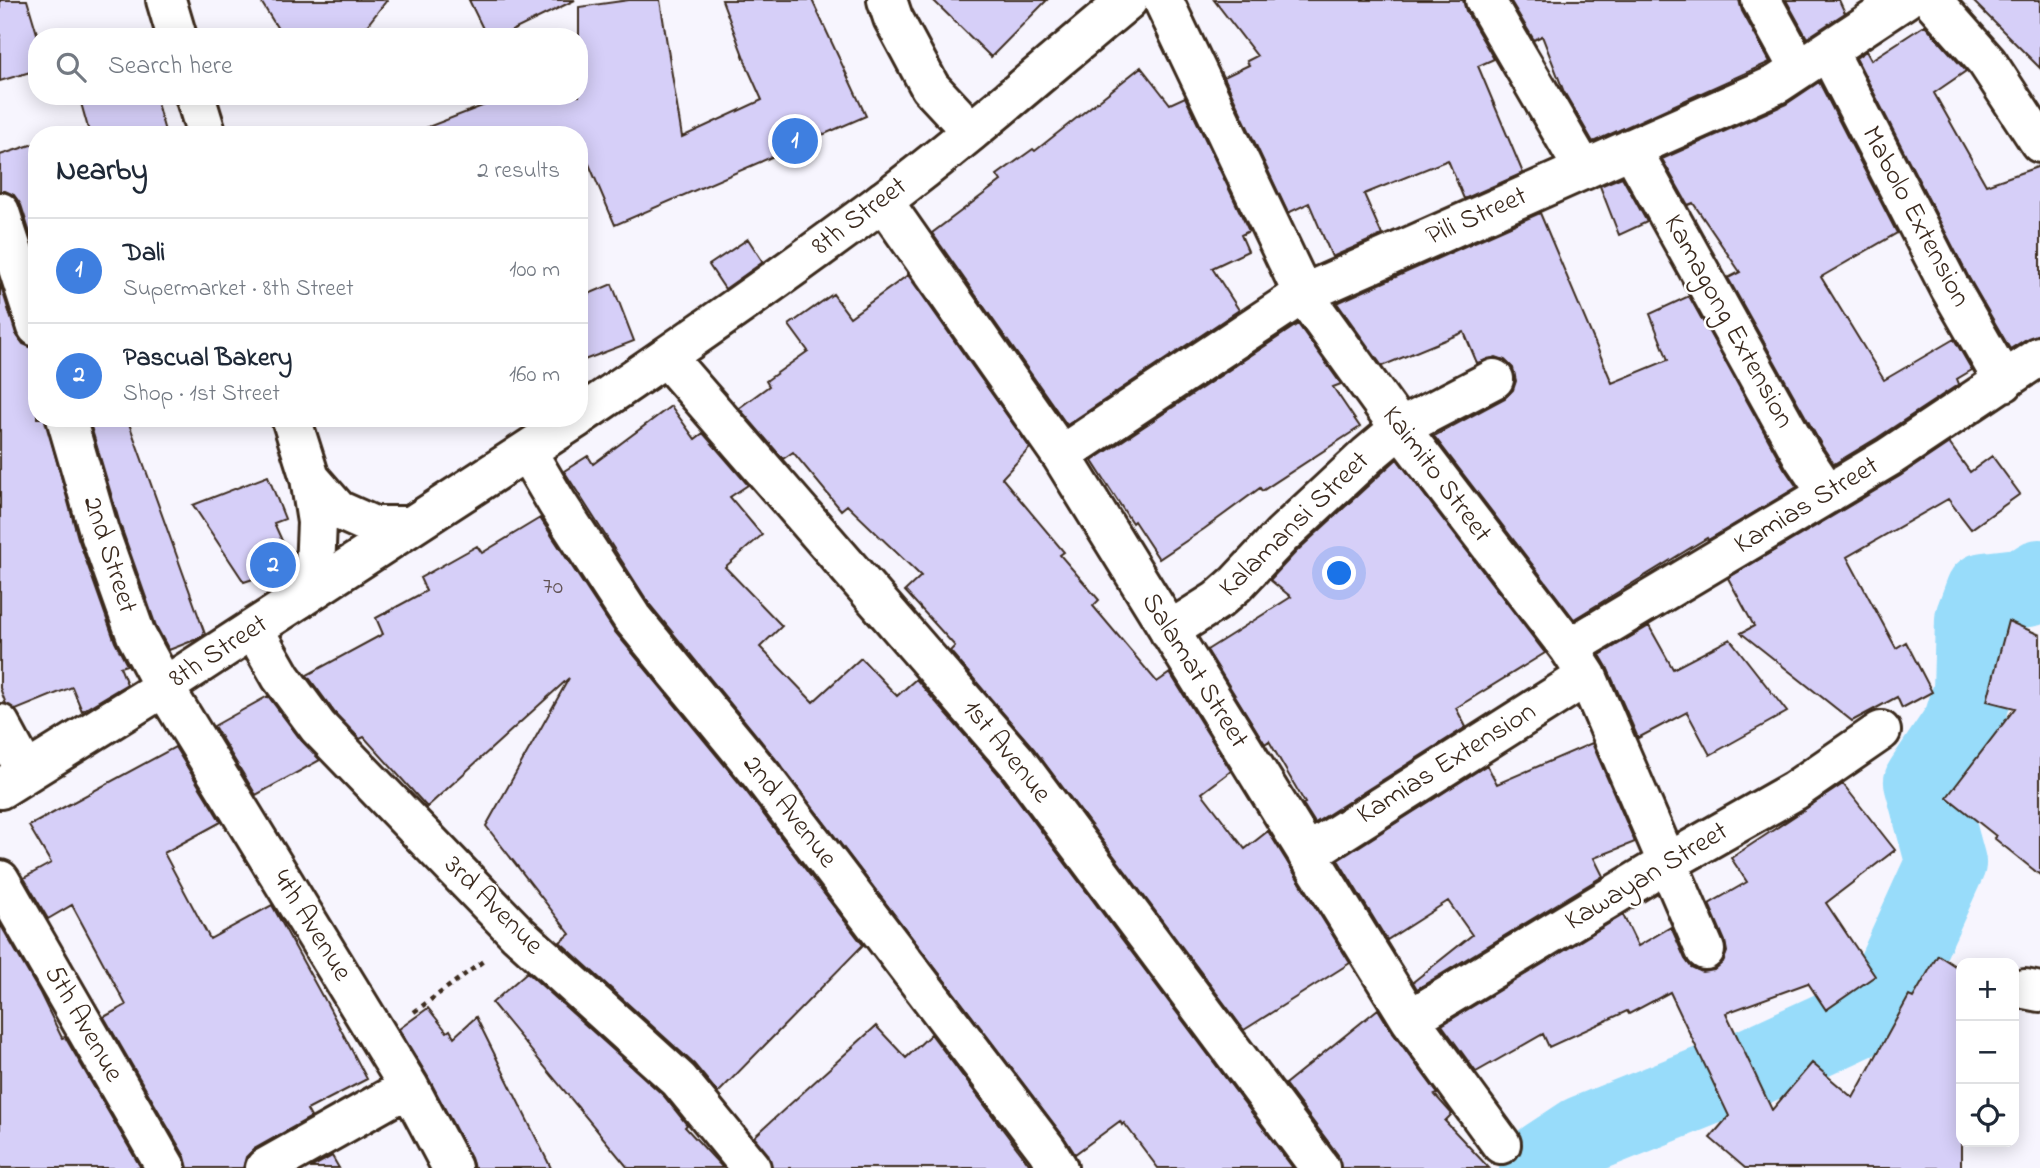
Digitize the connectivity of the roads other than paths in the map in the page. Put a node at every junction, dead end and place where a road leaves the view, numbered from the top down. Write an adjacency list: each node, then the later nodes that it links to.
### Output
1 (166, 0): 9 (street)
2 (887, 0): 13 (street)
3 (1128, 0): 13 (street, 8th Street)
4 (1163, 0): 19 (street, Kaimito Street)
5 (1485, 0): 16 (street)
6 (1761, 0): 10 (street, Mabolo Extension)
7 (1905, 0): 10 (street, Pili Street)
8 (1932, 0): 14 (street)
9 (174, 28)
10 (1814, 60): 15 (street, Pili Street); 24 (street, Mabolo Extension)
11 (198, 105): 12 (street)
12 (203, 126)
13 (971, 131): 17 (street, 8th Street)
14 (2040, 143)
15 (1631, 148): 16 (street, Pili Street); 33 (street, Kamagong Extension)
16 (1584, 170): 19 (street, Pili Street)
17 (883, 201): 22 (street, 8th Street); 31 (street, Salamat Street)
18 (0, 212): 20 (street)
19 (1303, 294): 29 (street, Kaimito Street); 31 (street, Pili Street)
20 (28, 299)
21 (2040, 356): 24 (street, Kamias Street)
22 (666, 357): 25 (street, 8th Street); 55 (street, 1st Avenue)
23 (1494, 379): 29 (street, Kalamansi Street)
24 (2004, 382): 33 (street, Kamias Street)
25 (588, 410)
26 (69, 427): 39 (street, 2nd Street)
27 (294, 427): 32 (street)
28 (563, 427): 30 (street, 8th Street)
29 (1400, 428): 37 (street, Kalamansi Street); 38 (street, Kaimito Street)
30 (527, 452): 34 (street, 8th Street); 54 (street, 2nd Avenue)
31 (1061, 455): 37 (street, Salamat Street)
32 (310, 478): 34 (street); 35 (street)
33 (1828, 494): 38 (street, Kamias Street)
34 (410, 526): 35 (street, 8th Street)
35 (299, 599): 36 (street, 8th Street)
36 (254, 629): 39 (street, 8th Street); 53 (street, 3rd Avenue)
37 (1169, 631): 43 (street, Salamat Street)
38 (1578, 662): 43 (street, Kamias Extension); 44 (street, Kaimito Street)
39 (164, 687): 42 (street, 8th Street); 48 (street, 4th Avenue)
40 (0, 724): 42 (street)
41 (1881, 731): 44 (street, Kawayan Street)
42 (13, 780)
43 (1307, 853): 47 (street, Salamat Street)
44 (1667, 863): 46 (street, Kaimito Street); 47 (street, Kawayan Street)
45 (0, 880): 50 (street, 5th Avenue)
46 (1705, 950)
47 (1410, 1019): 49 (street, Salamat Street)
48 (409, 1087): 51 (street); 52 (street, 4th Avenue)
49 (1501, 1144)
50 (166, 1168)
51 (265, 1168)
52 (452, 1168)
53 (751, 1168)
54 (1058, 1168)
55 (1320, 1168)

